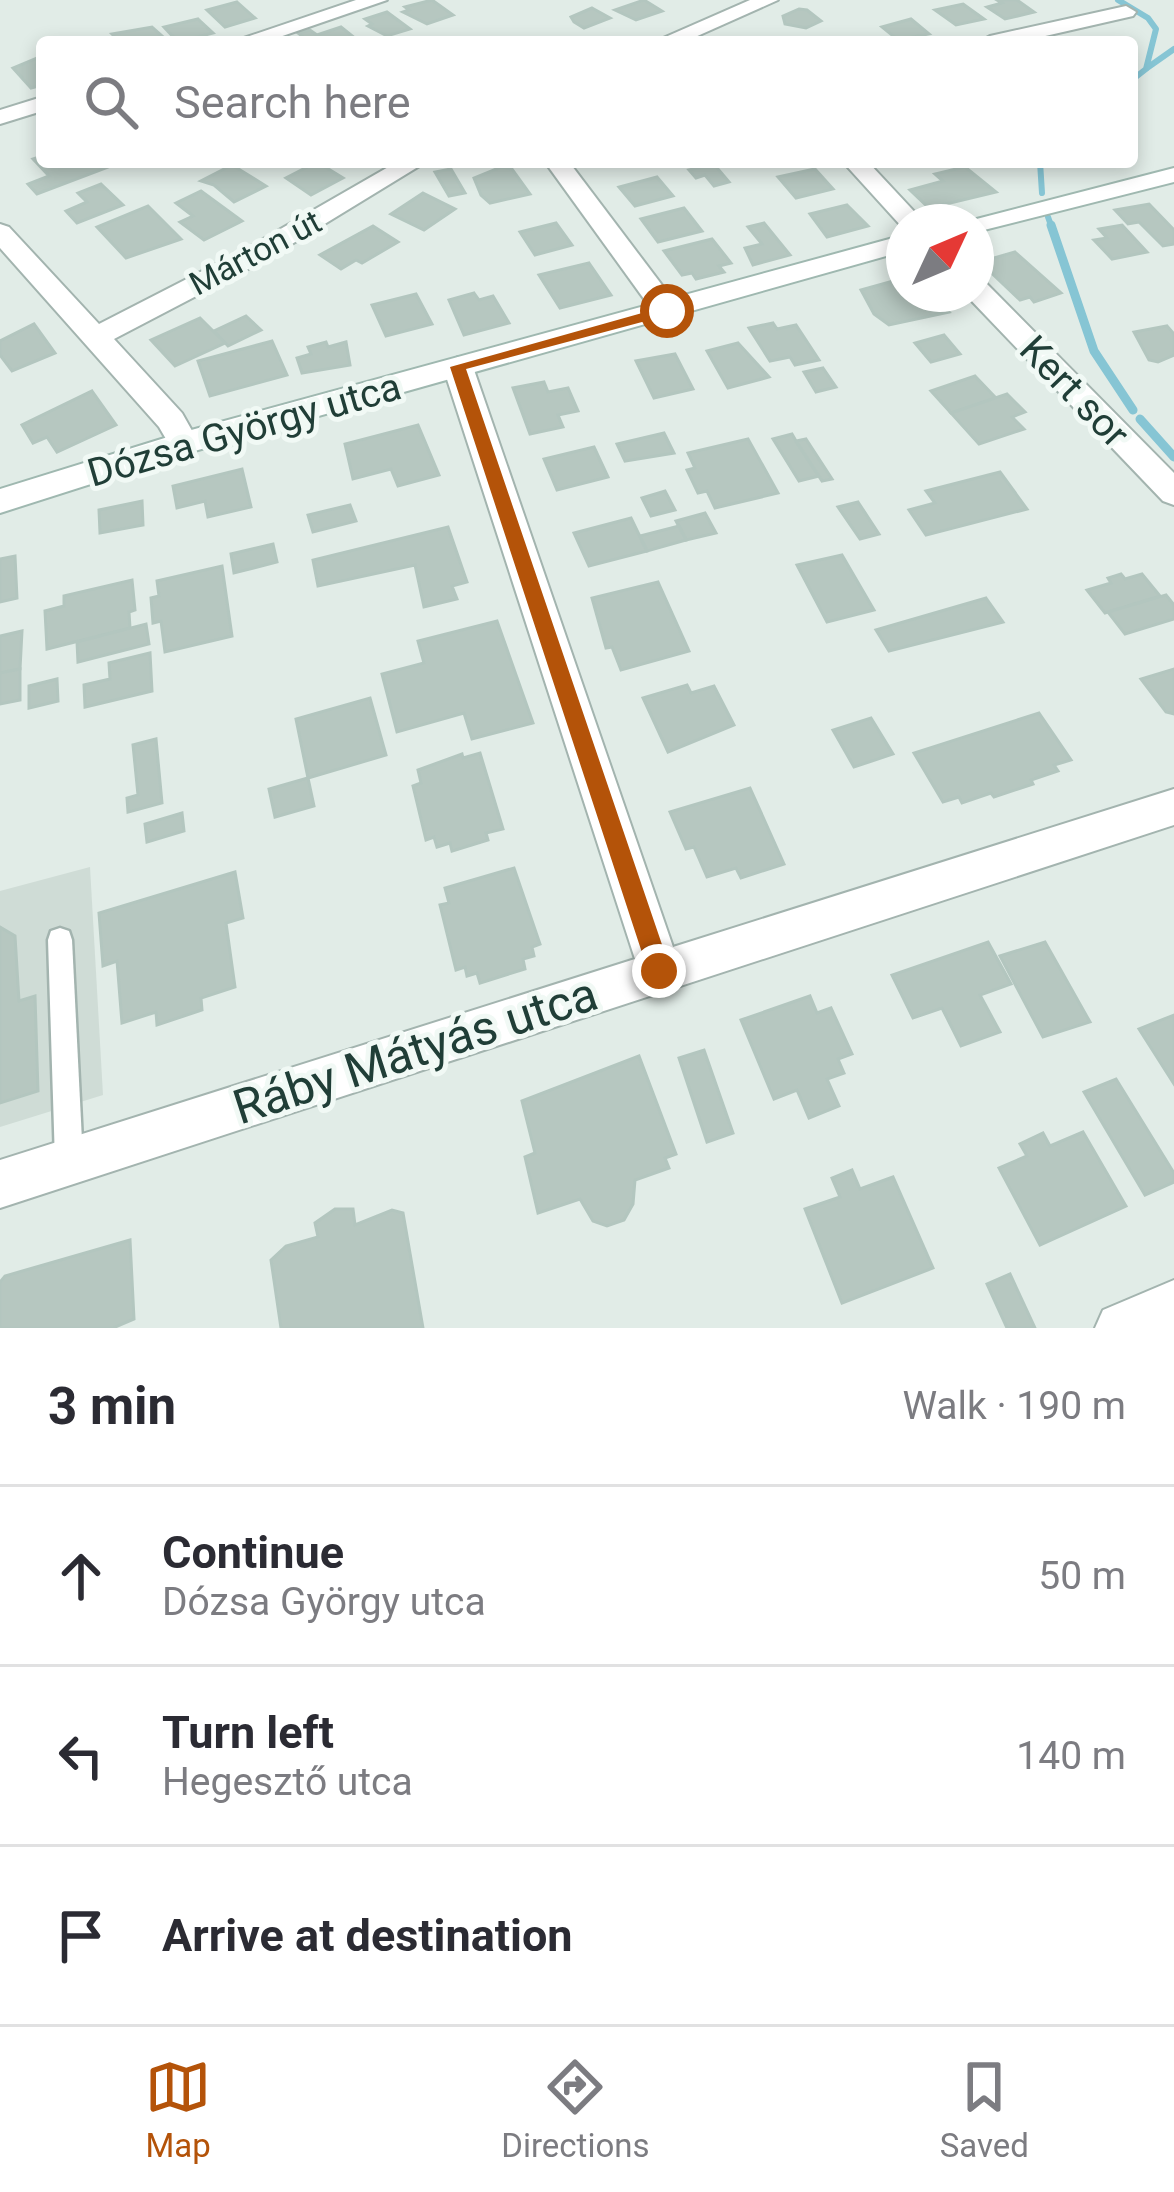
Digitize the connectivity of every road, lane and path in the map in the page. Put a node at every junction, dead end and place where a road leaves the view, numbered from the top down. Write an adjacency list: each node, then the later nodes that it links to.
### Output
1 (377, 0): 5 (street)
2 (768, 0): 4 (street)
3 (1126, 12): 8 (street)
4 (723, 19): 6 (street); 7 (street)
5 (262, 36)
6 (679, 36)
7 (739, 36)
8 (1017, 36)
9 (36, 106): 10 (street)
10 (0, 117)
11 (404, 168): 21 (street, Márton út)
12 (561, 168): 20 (street)
13 (861, 168): 15 (street)
14 (1174, 175): 16 (street)
15 (894, 204)
16 (994, 219)
17 (0, 232): 21 (street)
18 (886, 248): 20 (street, Dózsa György utca)
19 (994, 308): 24 (street, Kert sor)
20 (667, 311): 22 (street, Dózsa György utca)
21 (94, 338): 23 (street)
22 (458, 367): 23 (street, Dózsa György utca); 28 (street)
23 (184, 443): 25 (street, Dózsa György utca)
24 (1174, 493)
25 (0, 501)
26 (1174, 807): 28 (street, Ráby Mátyás utca)
27 (60, 940): 29 (lane)
28 (659, 971): 29 (street, Ráby Mátyás utca)
29 (70, 1162): 30 (street, Ráby Mátyás utca)
30 (0, 1184)
31 (1174, 1306): 32 (street)
32 (1121, 1328)

